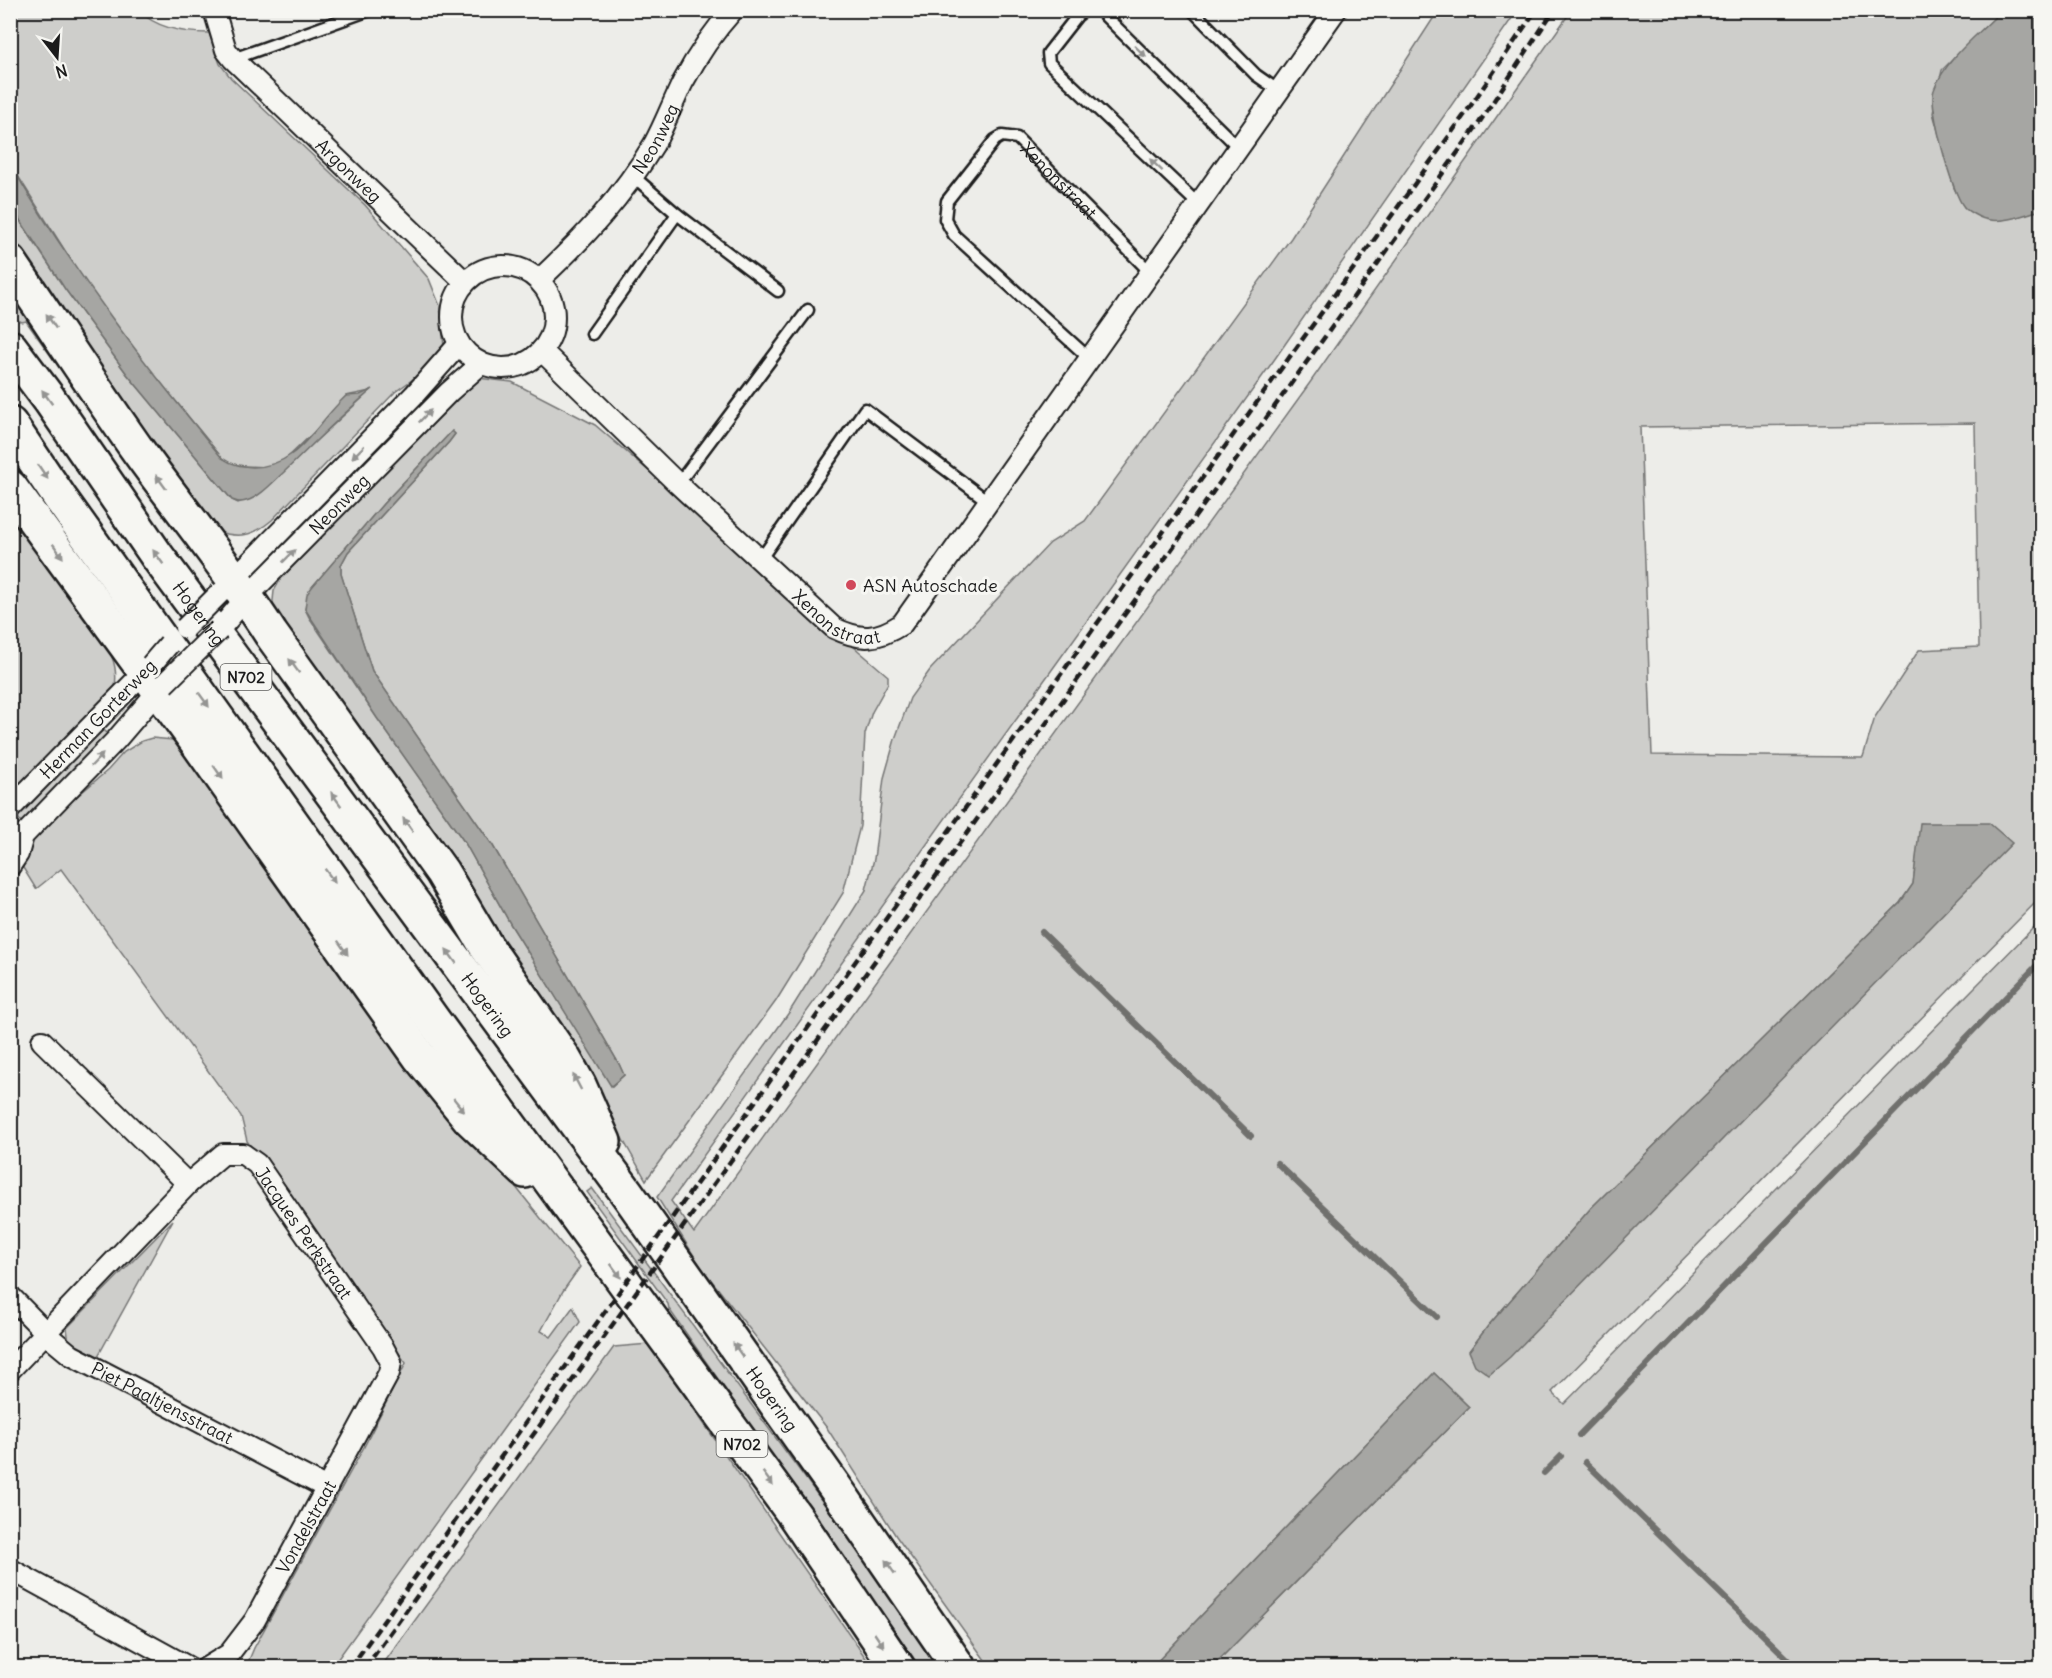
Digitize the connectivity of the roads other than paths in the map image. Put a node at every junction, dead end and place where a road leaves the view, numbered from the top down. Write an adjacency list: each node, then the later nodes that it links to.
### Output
1 (214, 10): 8 (street, Argonweg)
2 (370, 10): 8 (lane)
3 (733, 10): 11 (street, Neonweg)
4 (1085, 10): 12 (lane, one-way to 4)
5 (1099, 10): 10 (lane, one-way to 10)
6 (1192, 10): 9 (lane)
7 (1336, 10): 9 (street, Xenonstraat)
8 (233, 59): 17 (street, Argonweg)
9 (1279, 92): 10 (street, Xenonstraat)
10 (1239, 148): 12 (street, Xenonstraat)
11 (633, 176): 13 (lane); 16 (street, Neonweg)
12 (1198, 205): 15 (street, Xenonstraat)
13 (677, 214): 18 (lane); 20 (lane)
14 (10, 262): 31 (highway, N702, one-way to 14)
15 (1151, 273): 24 (street, Xenonstraat); 24 (lane, Xenonstraat)
16 (539, 280): 17 (street); 23 (street)
17 (465, 282): 21 (street)
18 (778, 291)
19 (808, 310): 27 (lane)
20 (592, 334)
21 (459, 344): 25 (street); 31 (street, Neonweg, one-way to 31)
22 (10, 347): 40 (highway, Hogering / N702, one-way to 22)
23 (542, 351): 25 (street); 27 (street, Xenonstraat)
24 (1090, 359): 29 (street, Xenonstraat)
25 (481, 364): 31 (street, Neonweg, one-way to 25)
26 (10, 424): 41 (highway, N702, one-way to 41)
27 (678, 484): 30 (street, Xenonstraat)
28 (10, 487): 34 (highway, N702, one-way to 34)
29 (989, 502): 30 (street, Xenonstraat); 30 (lane)
30 (760, 560)
31 (234, 595): 32 (street, Neonweg, bridge); 33 (street, Neonweg, bridge); 40 (highway, N702, one-way to 31)
32 (185, 628): 34 (street, Herman Gorterweg, bridge)
33 (200, 649): 34 (street, Herman Gorterweg, bridge)
34 (155, 678): 35 (street, Herman Gorterweg); 36 (street, Herman Gorterweg, one-way to 34); 41 (highway, N702, one-way to 41)
35 (10, 809)
36 (17, 829): 37 (street, Herman Gorterweg)
37 (10, 866)
38 (42, 1041): 39 (street)
39 (188, 1184): 43 (street, Jacques Perkstraat); 45 (street, Jacques Perkstraat)
40 (627, 1193): 51 (highway, Hogering / N702, one-way to 40)
41 (582, 1223): 50 (highway, N702, one-way to 50)
42 (10, 1296): 43 (street, Piet Paaltjensstraat)
43 (46, 1333): 44 (street, Jacques Perkstraat); 46 (street, Piet Paaltjensstraat)
44 (10, 1370)
45 (389, 1373): 46 (street, Vondelstraat)
46 (327, 1488): 49 (street, Vondelstraat)
47 (10, 1569): 48 (street)
48 (190, 1668)
49 (206, 1668)
50 (898, 1668)
51 (959, 1668)

